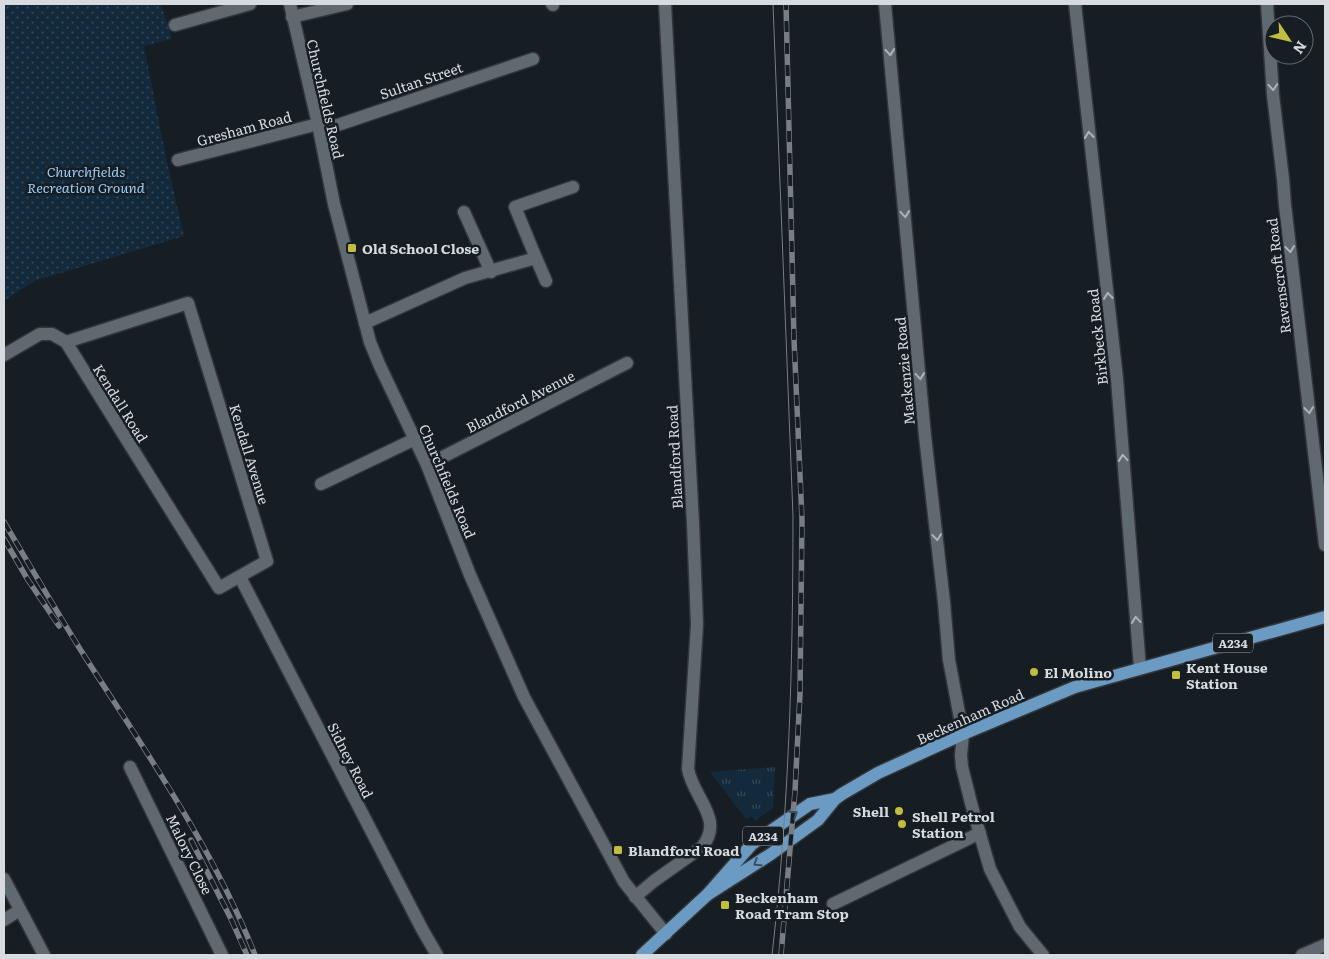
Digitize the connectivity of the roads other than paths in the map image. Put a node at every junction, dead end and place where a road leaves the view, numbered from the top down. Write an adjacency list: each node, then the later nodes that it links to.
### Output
1 (250, 4): 8 (street)
2 (347, 4): 7 (street)
3 (665, 4): 35 (street, Blandford Road)
4 (885, 4): 29 (street, Mackenzie Road, one-way to 29)
5 (1075, 4): 28 (street, Birkbeck Road, one-way to 5)
6 (1267, 4): 24 (street, Ravenscroft Road, one-way to 24)
7 (291, 10): 10 (street, Churchfields Road)
8 (175, 25)
9 (532, 59): 10 (street, Sultan Street)
10 (319, 128): 11 (street, Gresham Road); 17 (street, Churchfields Road)
11 (178, 160)
12 (573, 187): 14 (street)
13 (464, 212): 15 (street)
14 (536, 258): 15 (street); 16 (street)
15 (491, 272): 17 (street)
16 (546, 282)
17 (365, 323): 21 (street, Churchfields Road)
18 (66, 342): 19 (street); 25 (street, Kendall Avenue); 26 (street, Kendall Road)
19 (4, 355)
20 (627, 364): 22 (street, Blandford Avenue)
21 (415, 439): 22 (street, Churchfields Road); 23 (street)
22 (427, 465): 35 (street, Churchfields Road)
23 (321, 484)
24 (1325, 545)
25 (240, 577): 26 (street, Kendall Avenue); 43 (street, Sidney Road)
26 (219, 588)
27 (1325, 617): 28 (main road, Beckenham Road / A234)
28 (1140, 668): 29 (main road, Beckenham Road / A234)
29 (963, 734): 31 (main road, Beckenham Road / A234); 32 (street, Mackenzie Road)
30 (130, 767): 42 (street, Malory Close)
31 (835, 799): 34 (main road, Beckenham Road / A234, one-way to 34); 34 (main road, Beckenham Road / A234, one-way to 31)
32 (980, 833): 36 (street); 45 (street, Mackenzie Road)
33 (4, 879): 37 (street)
34 (708, 895): 39 (main road, Beckenham Road / A234)
35 (635, 898): 39 (street, Churchfields Road)
36 (832, 904)
37 (20, 910): 38 (street); 41 (street)
38 (4, 920)
39 (666, 934): 44 (main road, Beckenham Road / A234)
40 (1325, 945): 46 (street)
41 (44, 955)
42 (222, 955)
43 (437, 955)
44 (642, 955)
45 (1043, 955)
46 (1302, 955)

